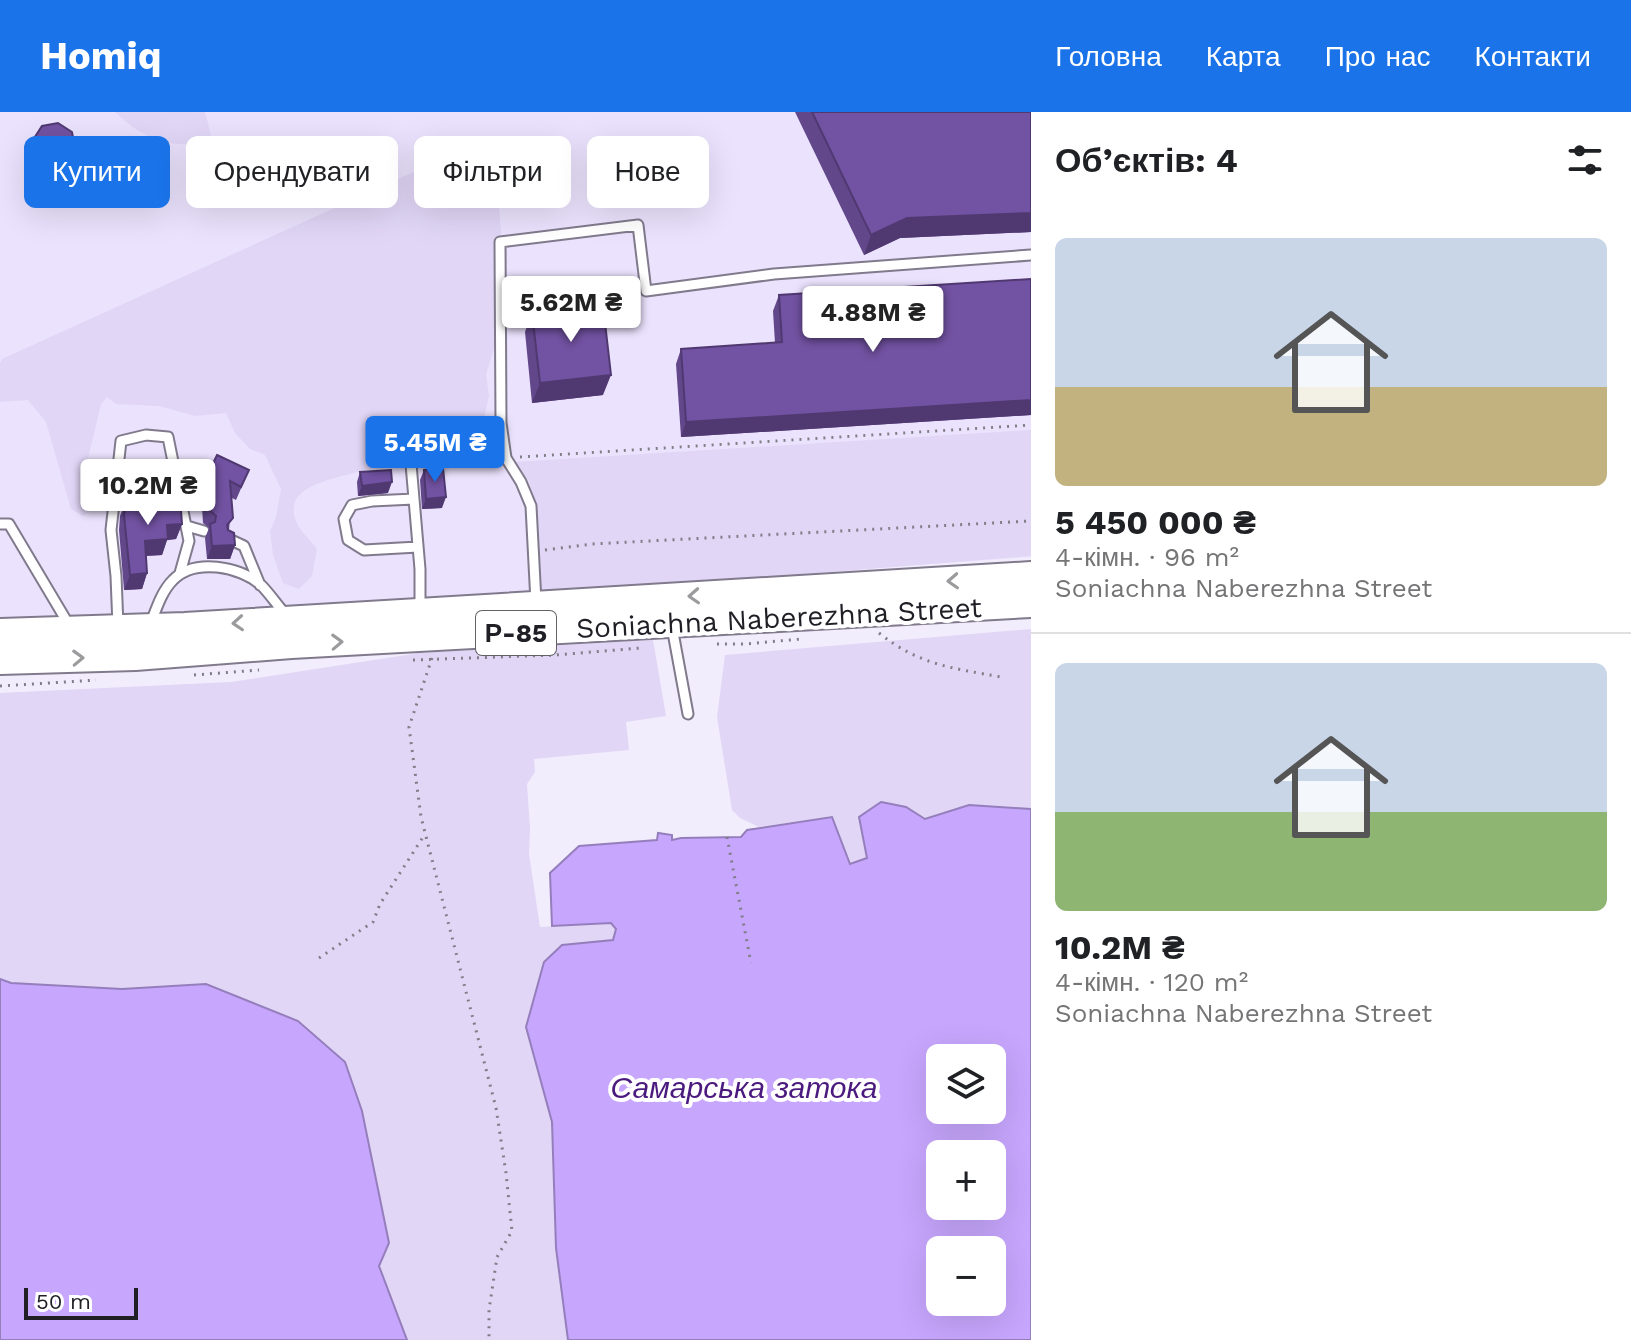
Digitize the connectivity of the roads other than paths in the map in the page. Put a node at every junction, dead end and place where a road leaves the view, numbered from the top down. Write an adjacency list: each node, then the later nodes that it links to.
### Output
1 (1031, 255): 13 (lane)
2 (411, 464): 3 (lane)
3 (414, 499): 8 (lane); 8 (lane)
4 (0, 524): 16 (lane)
5 (187, 526): 6 (lane); 9 (lane); 19 (lane)
6 (204, 531)
7 (229, 539): 11 (lane)
8 (418, 547): 15 (lane)
9 (180, 573): 11 (lane); 19 (lane)
10 (1031, 576): 13 (main road, Soniachna Naberezhna Street / Р-85, one-way to 13)
11 (260, 585): 17 (lane)
12 (1031, 603): 14 (main road, Soniachna Naberezhna Street / Р-85)
13 (536, 605): 15 (main road, Soniachna Naberezhna Street / Р-85)
14 (671, 624): 15 (main road, Soniachna Naberezhna Street / Р-85); 21 (lane)
15 (425, 630): 17 (main road, Soniachna Naberezhna Street / Р-85)
16 (73, 632): 18 (main road, Soniachna Naberezhna Street / Р-85); 19 (main road, Soniachna Naberezhna Street / Р-85)
17 (291, 632): 19 (main road, Soniachna Naberezhna Street / Р-85)
18 (0, 633)
19 (134, 636): 20 (main road, Soniachna Naberezhna Street / Р-85, one-way to 19)
20 (0, 660)
21 (688, 714)

